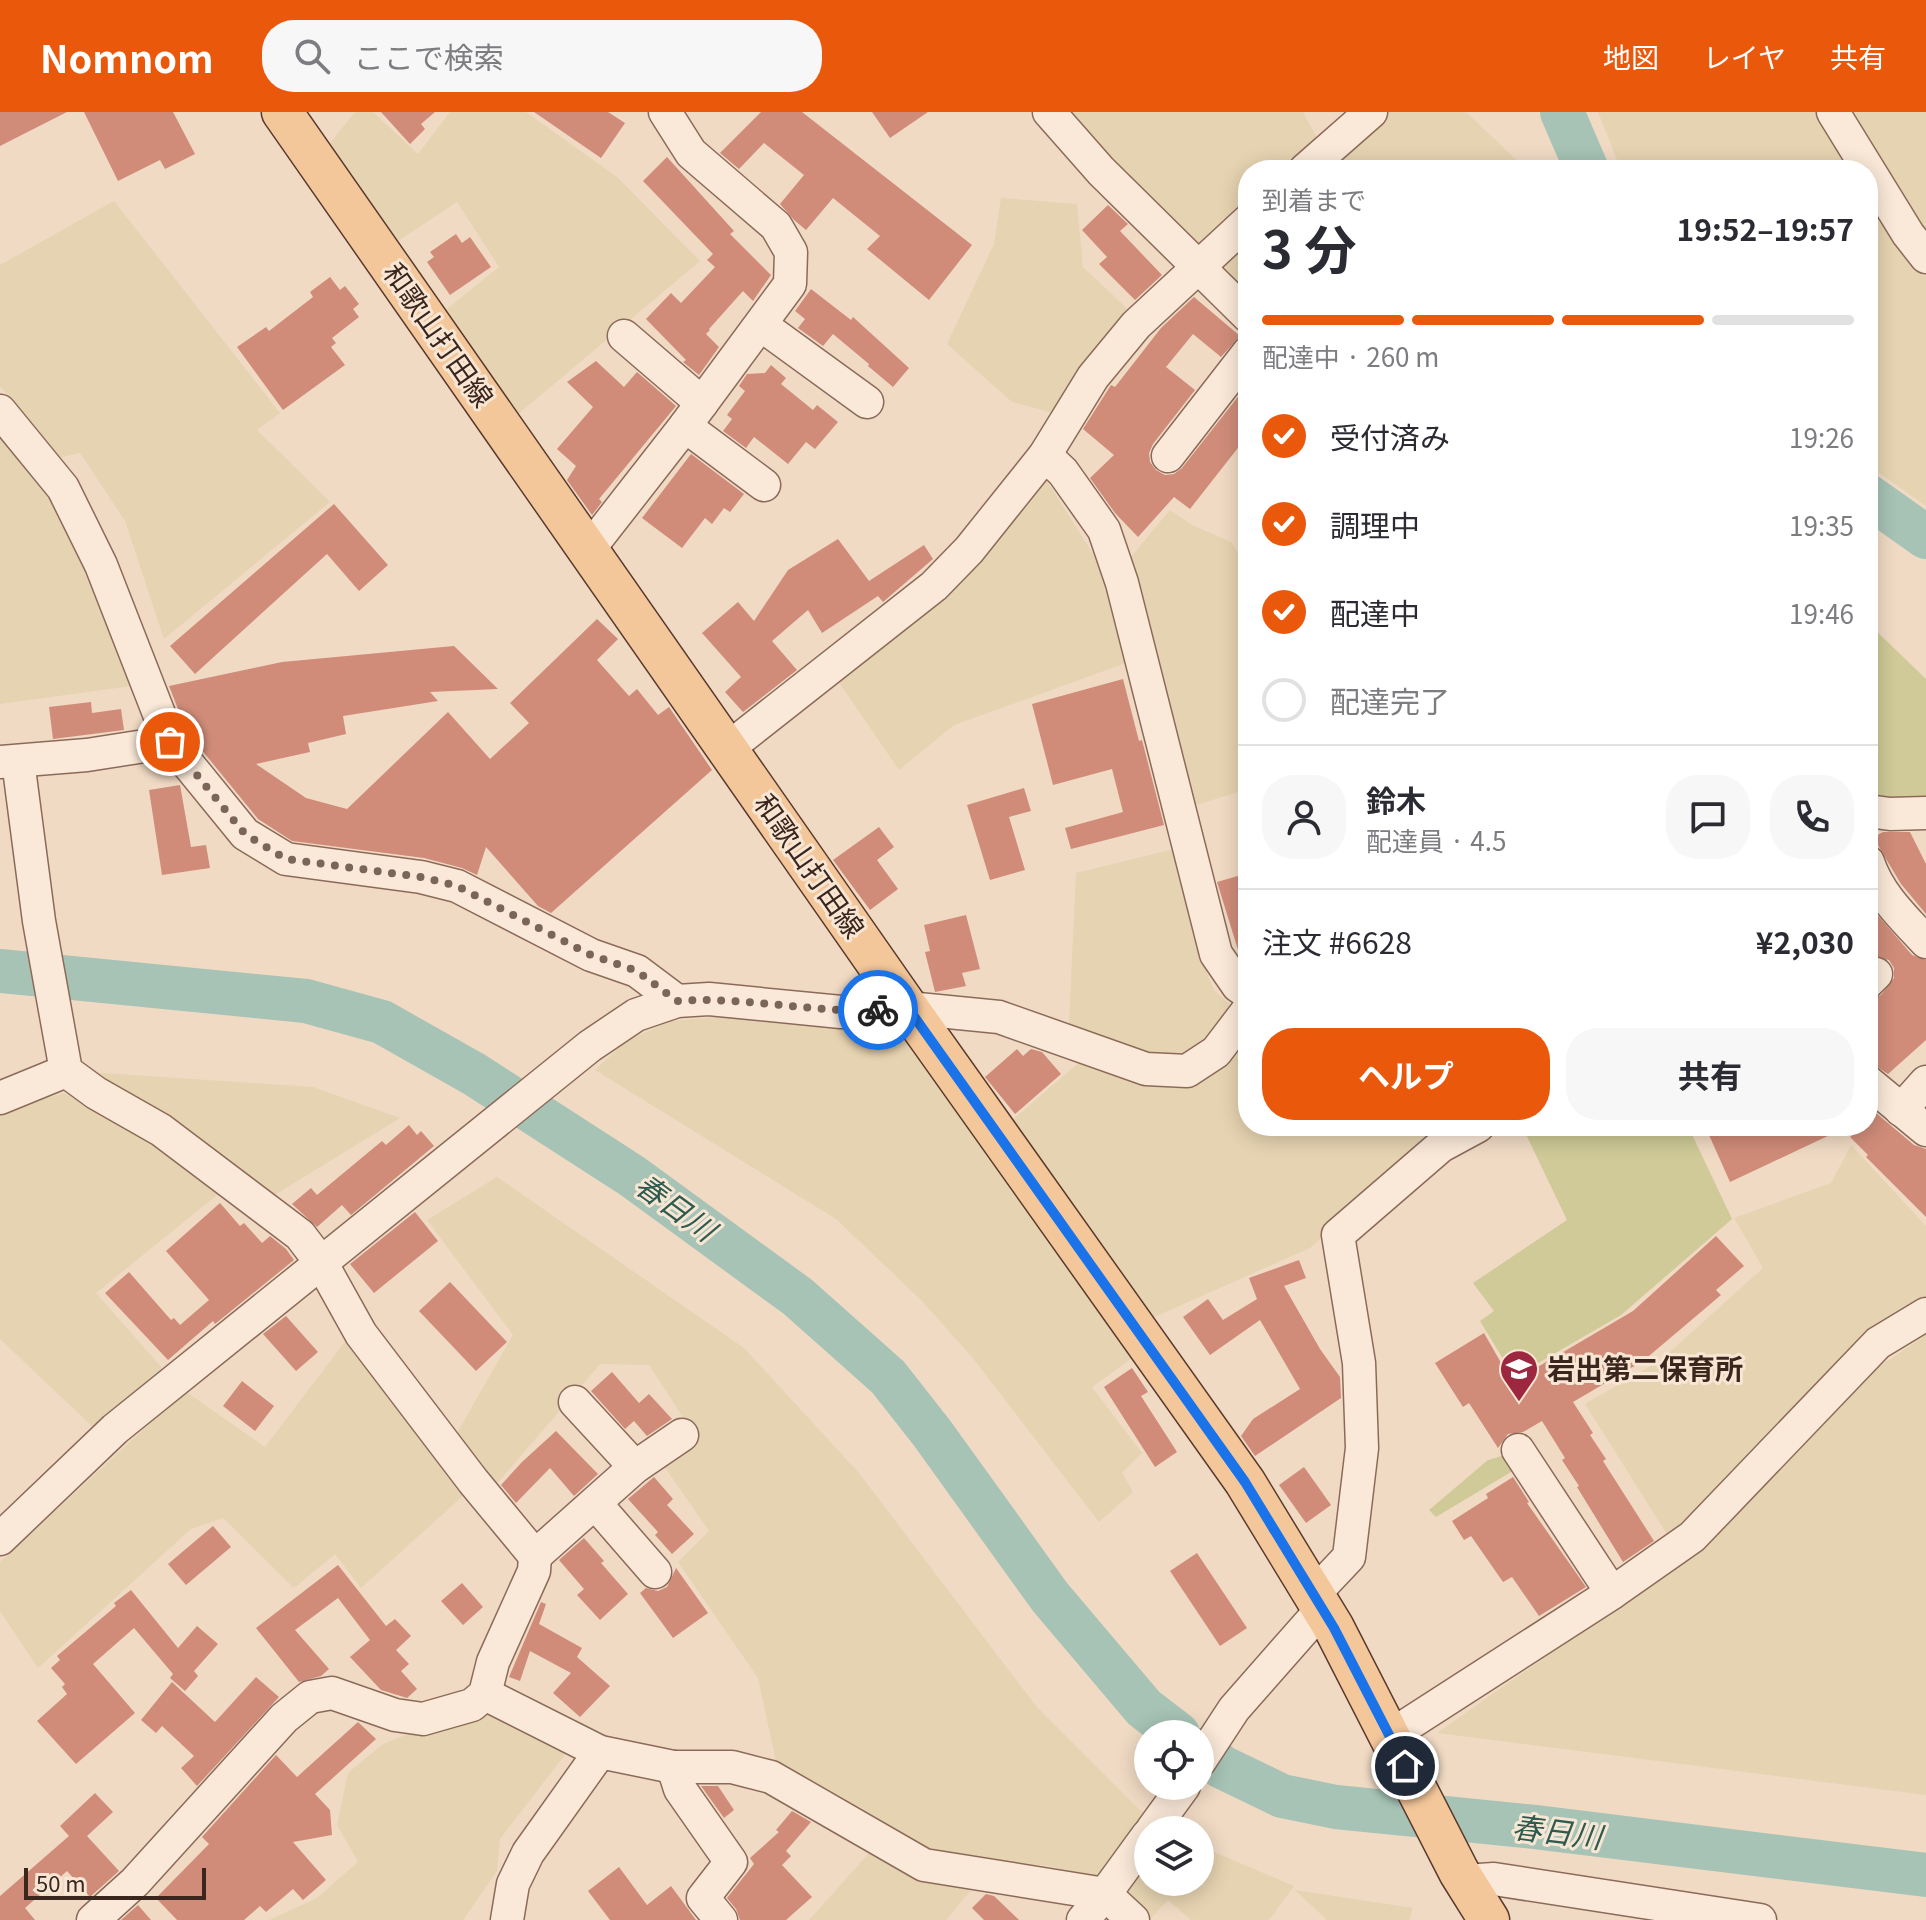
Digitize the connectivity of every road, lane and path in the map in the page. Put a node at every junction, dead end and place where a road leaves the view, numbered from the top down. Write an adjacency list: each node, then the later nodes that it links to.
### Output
1 (282, 112): 22 (main road, 和歌山打田線)
2 (665, 112): 13 (street)
3 (1049, 112): 11 (street)
4 (1371, 112): 6 (street)
5 (1833, 112): 7 (street)
6 (1316, 160)
7 (1863, 160)
8 (1878, 185): 10 (street)
9 (1238, 230): 11 (street)
10 (1926, 257)
11 (1197, 266): 12 (street); 19 (street)
12 (1238, 306)
13 (761, 325): 16 (street); 18 (street)
14 (624, 336): 18 (street)
15 (1238, 366): 20 (street)
16 (867, 402)
17 (0, 411): 23 (street)
18 (693, 415): 21 (street); 22 (street)
19 (1045, 455): 24 (street); 30 (street)
20 (1168, 456)
21 (764, 485)
22 (589, 549): 24 (main road, 和歌山打田線)
23 (170, 742): 25 (street); 31 (street)
24 (727, 749): 32 (main road, 和歌山打田線)
25 (9, 762): 34 (street)
26 (1878, 812): 27 (street)
27 (1926, 813)
28 (1878, 887): 29 (street)
29 (1926, 942)
30 (1238, 986)
31 (677, 1001): 32 (street); 41 (street)
32 (908, 1008): 33 (street); 52 (main road, 和歌山打田線)
33 (1238, 1023)
34 (66, 1071): 37 (street); 41 (street)
35 (1926, 1082): 38 (street)
36 (1878, 1090): 38 (street)
37 (0, 1098)
38 (1901, 1110): 39 (street)
39 (1926, 1130)
40 (1460, 1136): 52 (street)
41 (322, 1264): 48 (street); 49 (street)
42 (1926, 1314): 51 (street)
43 (575, 1402): 46 (street)
44 (682, 1435): 46 (street)
45 (1518, 1450): 51 (street)
46 (635, 1467): 47 (street)
47 (595, 1503): 49 (street); 50 (street)
48 (0, 1539)
49 (535, 1556): 53 (street)
50 (655, 1572)
51 (1612, 1593): 55 (street)
52 (1318, 1602): 54 (street); 55 (main road, 和歌山打田線)
53 (485, 1694): 56 (street); 61 (street)
54 (1214, 1740)
55 (1398, 1751): 60 (main road, 和歌山打田線)
56 (600, 1752): 57 (street); 62 (street)
57 (673, 1767): 59 (street); 63 (street)
58 (1134, 1854): 59 (street)
59 (1105, 1894): 64 (street); 65 (street)
60 (1473, 1901): 66 (street)
61 (93, 1920)
62 (507, 1920)
63 (721, 1920)
64 (1083, 1920)
65 (1133, 1920)
66 (1760, 1920)

